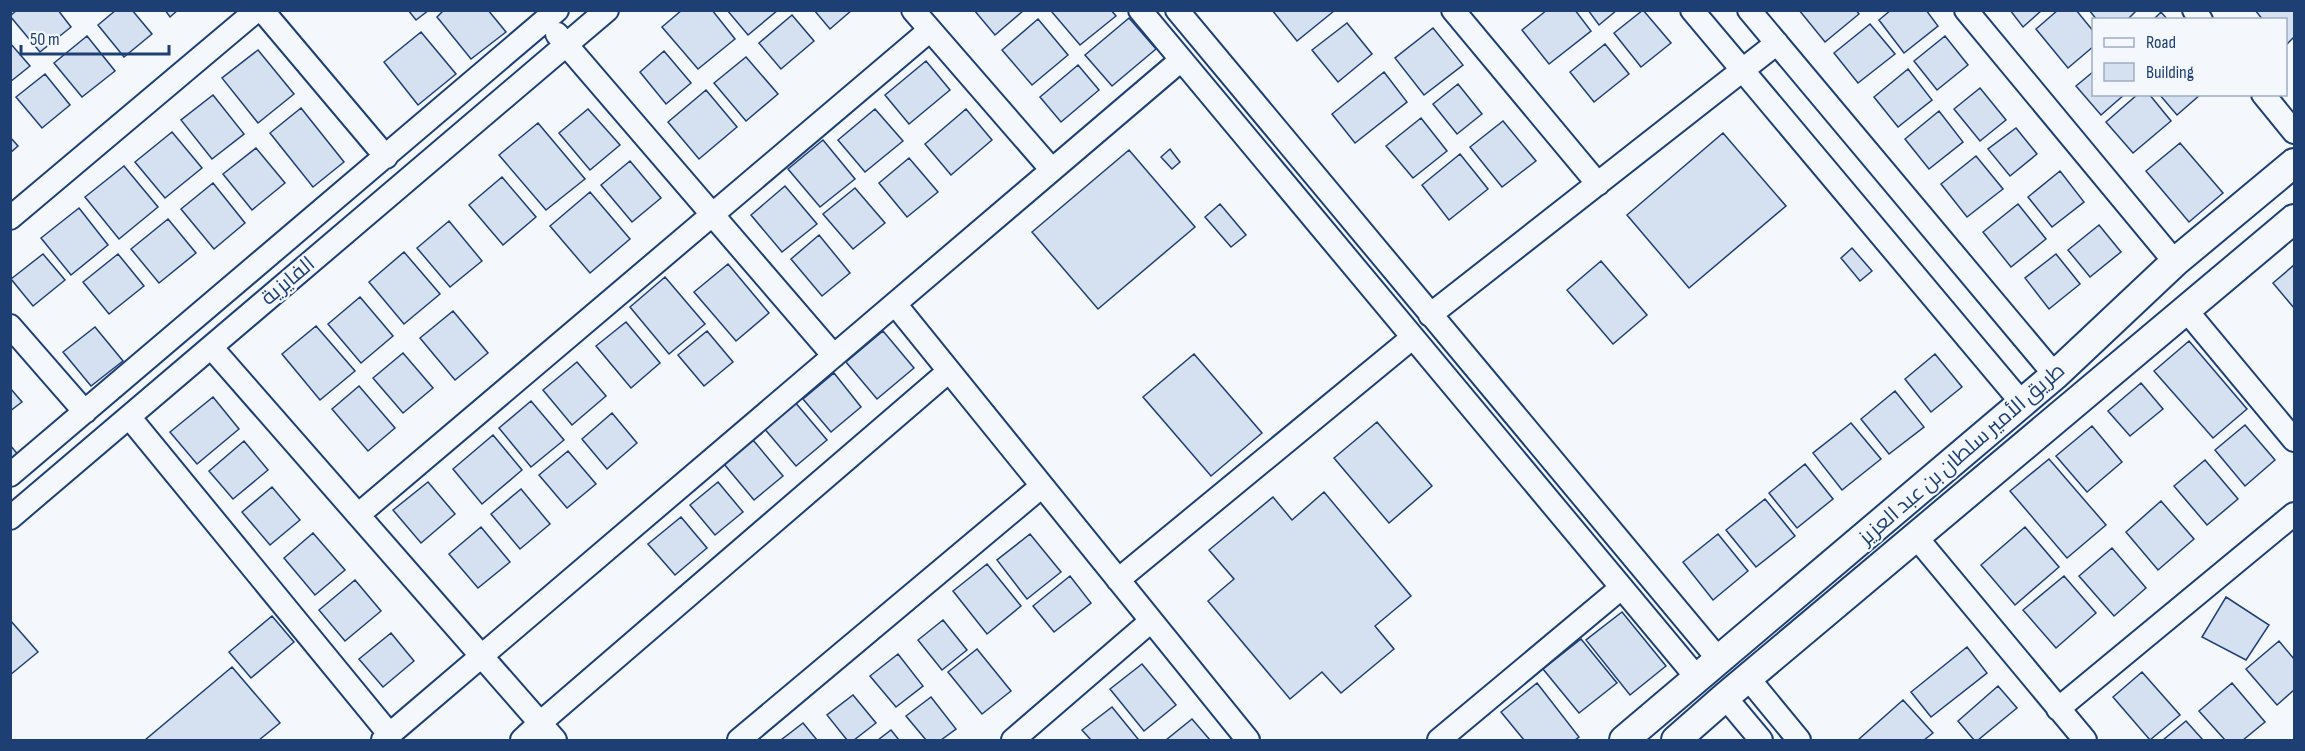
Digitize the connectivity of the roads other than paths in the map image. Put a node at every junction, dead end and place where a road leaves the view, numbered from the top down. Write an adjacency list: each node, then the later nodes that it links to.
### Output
1 (257, 10): 26 (street)
2 (262, 10): 21 (street)
3 (570, 10): 13 (street)
4 (607, 10): 13 (street, الفايزية)
5 (913, 10): 14 (street)
6 (1140, 10): 17 (street)
7 (1453, 10): 24 (street)
8 (1692, 10): 18 (street)
9 (1749, 10): 15 (street)
10 (1966, 10): 28 (street)
11 (546, 14): 16 (street, الفايزية); 21 (street, الفايزية)
12 (1186, 14): 31 (street)
13 (585, 29): 16 (street, الفايزية)
14 (930, 30): 23 (street); 25 (street)
15 (1777, 43): 18 (street); 37 (street)
16 (566, 45): 25 (street); 34 (street, الفايزية)
17 (1181, 60): 23 (street); 33 (street)
18 (1743, 71): 24 (street); 38 (street)
19 (2265, 96): 20 (street)
20 (2295, 132)
21 (386, 158): 39 (street, الفايزية)
22 (2295, 163): 28 (main road, طريق الأمير سلطان بن عبد العزيز)
23 (1052, 170): 29 (street)
24 (1598, 184): 31 (street)
25 (713, 214): 35 (street); 45 (street)
26 (10, 218)
27 (2295, 219): 30 (main road, طريق الأمير سلطان بن عبد العزيز)
28 (2175, 262): 37 (main road, طريق الأمير سلطان بن عبد العزيز)
29 (895, 304): 35 (street); 36 (street)
30 (2186, 310): 41 (street); 47 (main road, طريق الأمير سلطان بن عبد العزيز)
31 (1430, 315): 52 (street)
32 (10, 326): 39 (street)
33 (1412, 338): 48 (street); 49 (street)
34 (211, 346): 40 (street, الفايزية); 45 (street)
35 (834, 356): 51 (street)
36 (949, 371): 43 (street); 57 (street)
37 (2055, 375): 38 (main road, طريق الأمير سلطان بن عبد العزيز)
38 (2022, 403): 52 (main road, طريق الأمير سلطان بن عبد العزيز)
39 (85, 412): 42 (street, الفايزية)
40 (130, 418): 46 (street, الفايزية); 58 (street)
41 (2295, 440)
42 (10, 475)
43 (1042, 486): 48 (street); 61 (street)
44 (2295, 514): 56 (street)
45 (358, 515): 51 (street)
46 (10, 518)
47 (1916, 537): 53 (main road, طريق الأمير سلطان بن عبد العزيز); 56 (street)
48 (1118, 580): 50 (street)
49 (1621, 588): 54 (street); 64 (street)
50 (1151, 621): 62 (street); 63 (street)
51 (482, 656): 57 (street); 58 (street)
52 (1720, 661): 54 (main road, طريق الأمير سلطان بن عبد العزيز)
53 (1748, 678): 55 (main road, طريق الأمير سلطان بن عبد العزيز); 68 (street)
54 (1698, 679): 65 (main road, طريق الأمير سلطان بن عبد العزيز)
55 (1725, 697): 66 (main road, طريق الأمير سلطان بن عبد العزيز); 67 (street)
56 (2058, 709): 69 (street)
57 (540, 723): 59 (street); 60 (street)
58 (386, 738)
59 (522, 741)
60 (555, 741)
61 (739, 741)
62 (1013, 741)
63 (1248, 741)
64 (1439, 741)
65 (1624, 741)
66 (1676, 741)
67 (1761, 741)
68 (1799, 741)
69 (2085, 741)

